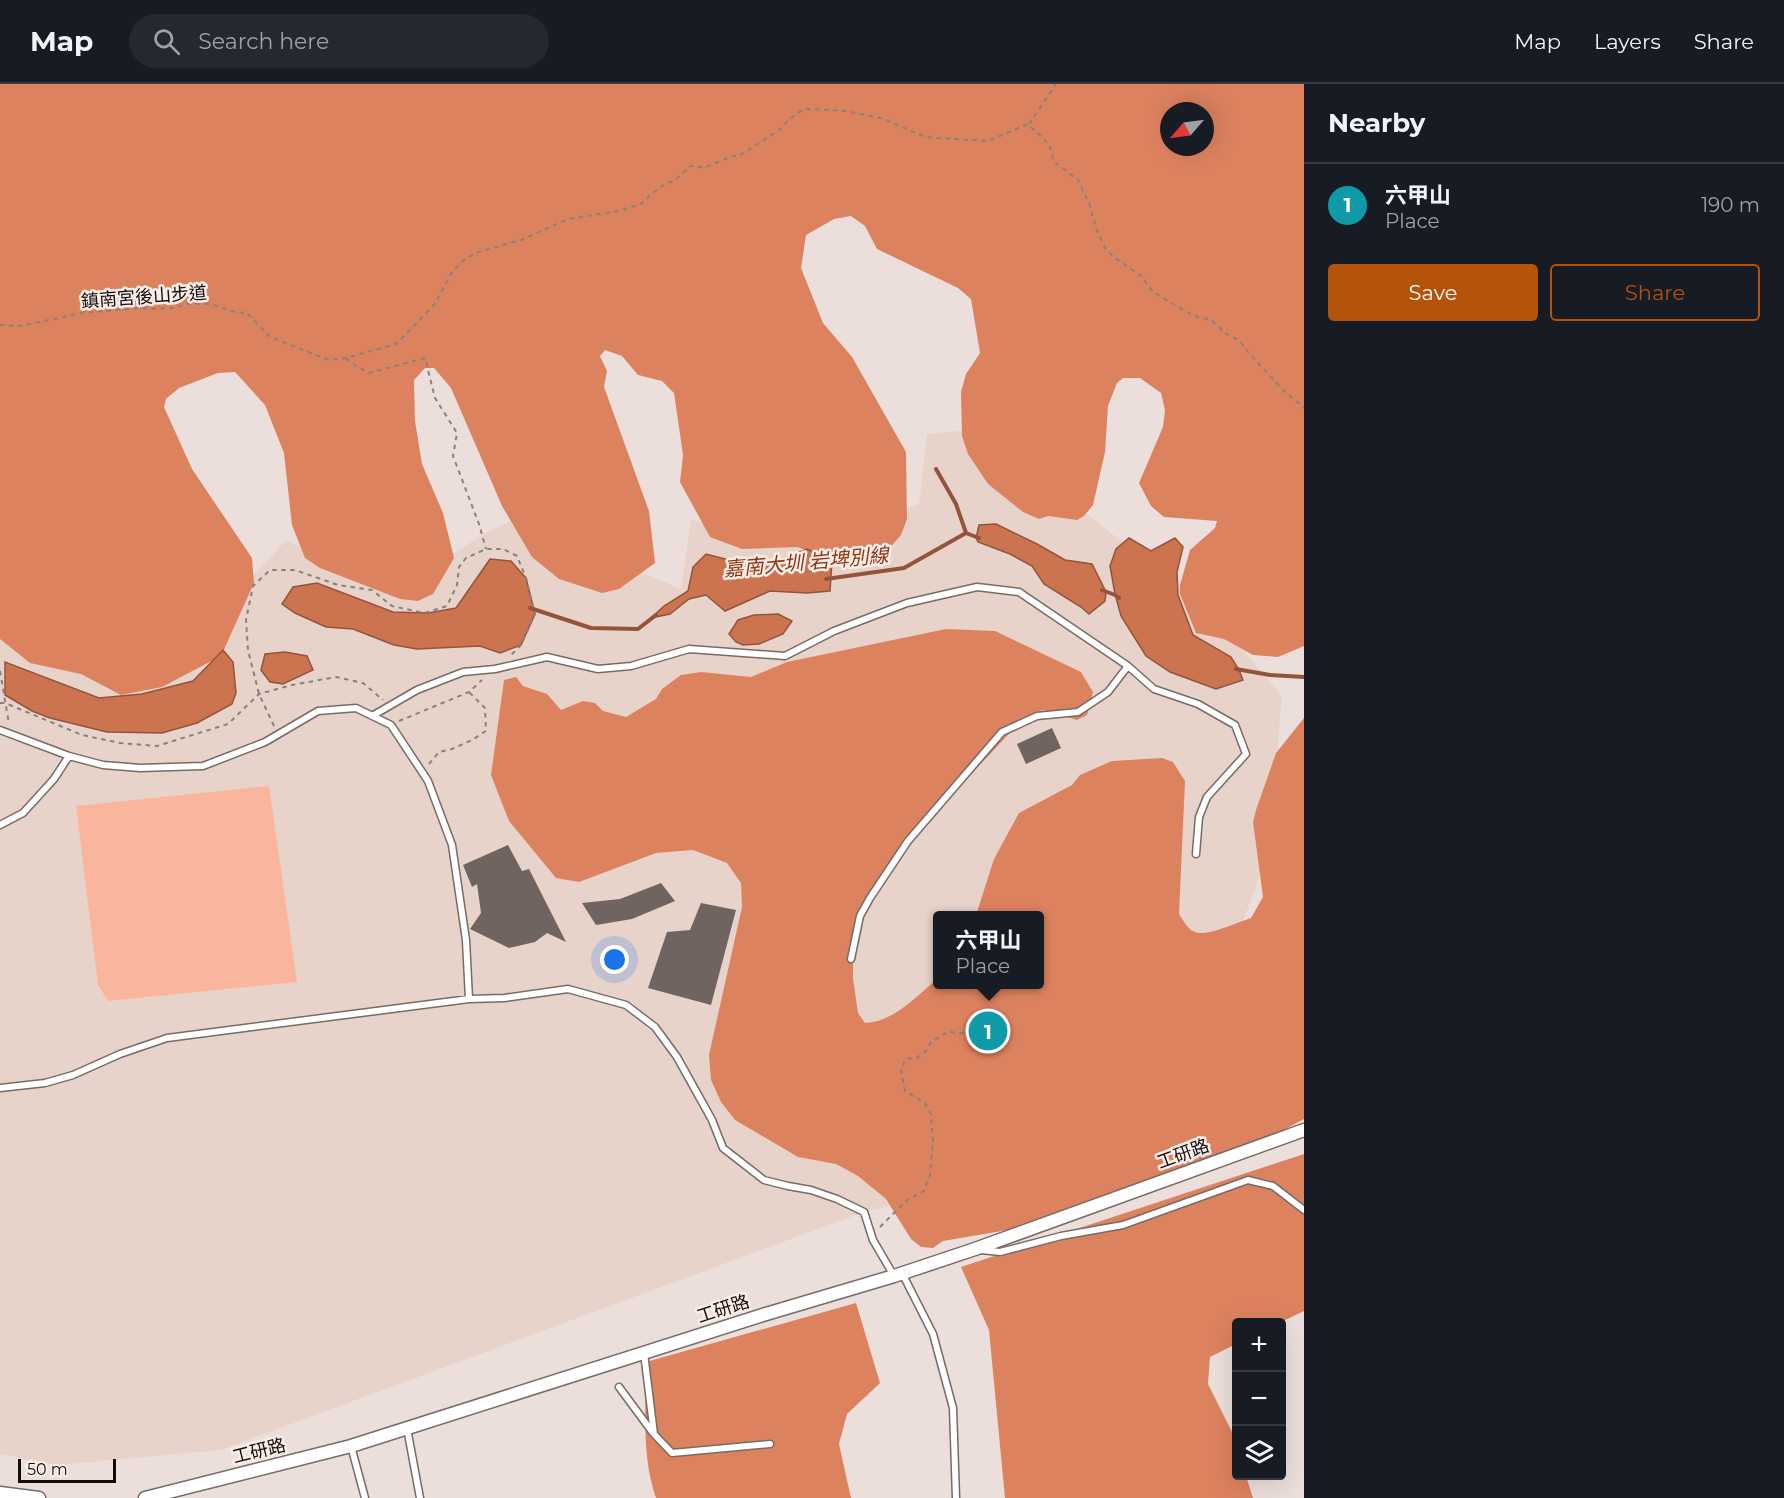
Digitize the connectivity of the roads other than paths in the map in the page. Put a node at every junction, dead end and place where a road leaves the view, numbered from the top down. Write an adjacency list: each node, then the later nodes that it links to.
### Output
1 (1128, 666): 2 (lane); 6 (lane); 7 (lane)
2 (372, 716): 4 (lane); 8 (lane)
3 (0, 730): 4 (lane)
4 (69, 756): 5 (lane)
5 (0, 825)
6 (1196, 854)
7 (851, 959)
8 (469, 999): 9 (lane); 13 (lane)
9 (0, 1088)
10 (1304, 1130): 12 (street, 工研路)
11 (1304, 1210): 12 (lane)
12 (975, 1250): 13 (street, 工研路)
13 (898, 1274): 14 (street, 工研路); 25 (lane)
14 (644, 1353): 16 (street, 工研路); 17 (lane)
15 (619, 1387): 17 (lane)
16 (407, 1428): 19 (street, 工研路); 24 (lane)
17 (654, 1434): 18 (lane)
18 (770, 1444)
19 (351, 1446): 22 (street, 工研路); 23 (lane)
20 (0, 1493): 21 (street)
21 (39, 1498)
22 (145, 1498)
23 (365, 1498)
24 (420, 1498)
25 (956, 1498)

